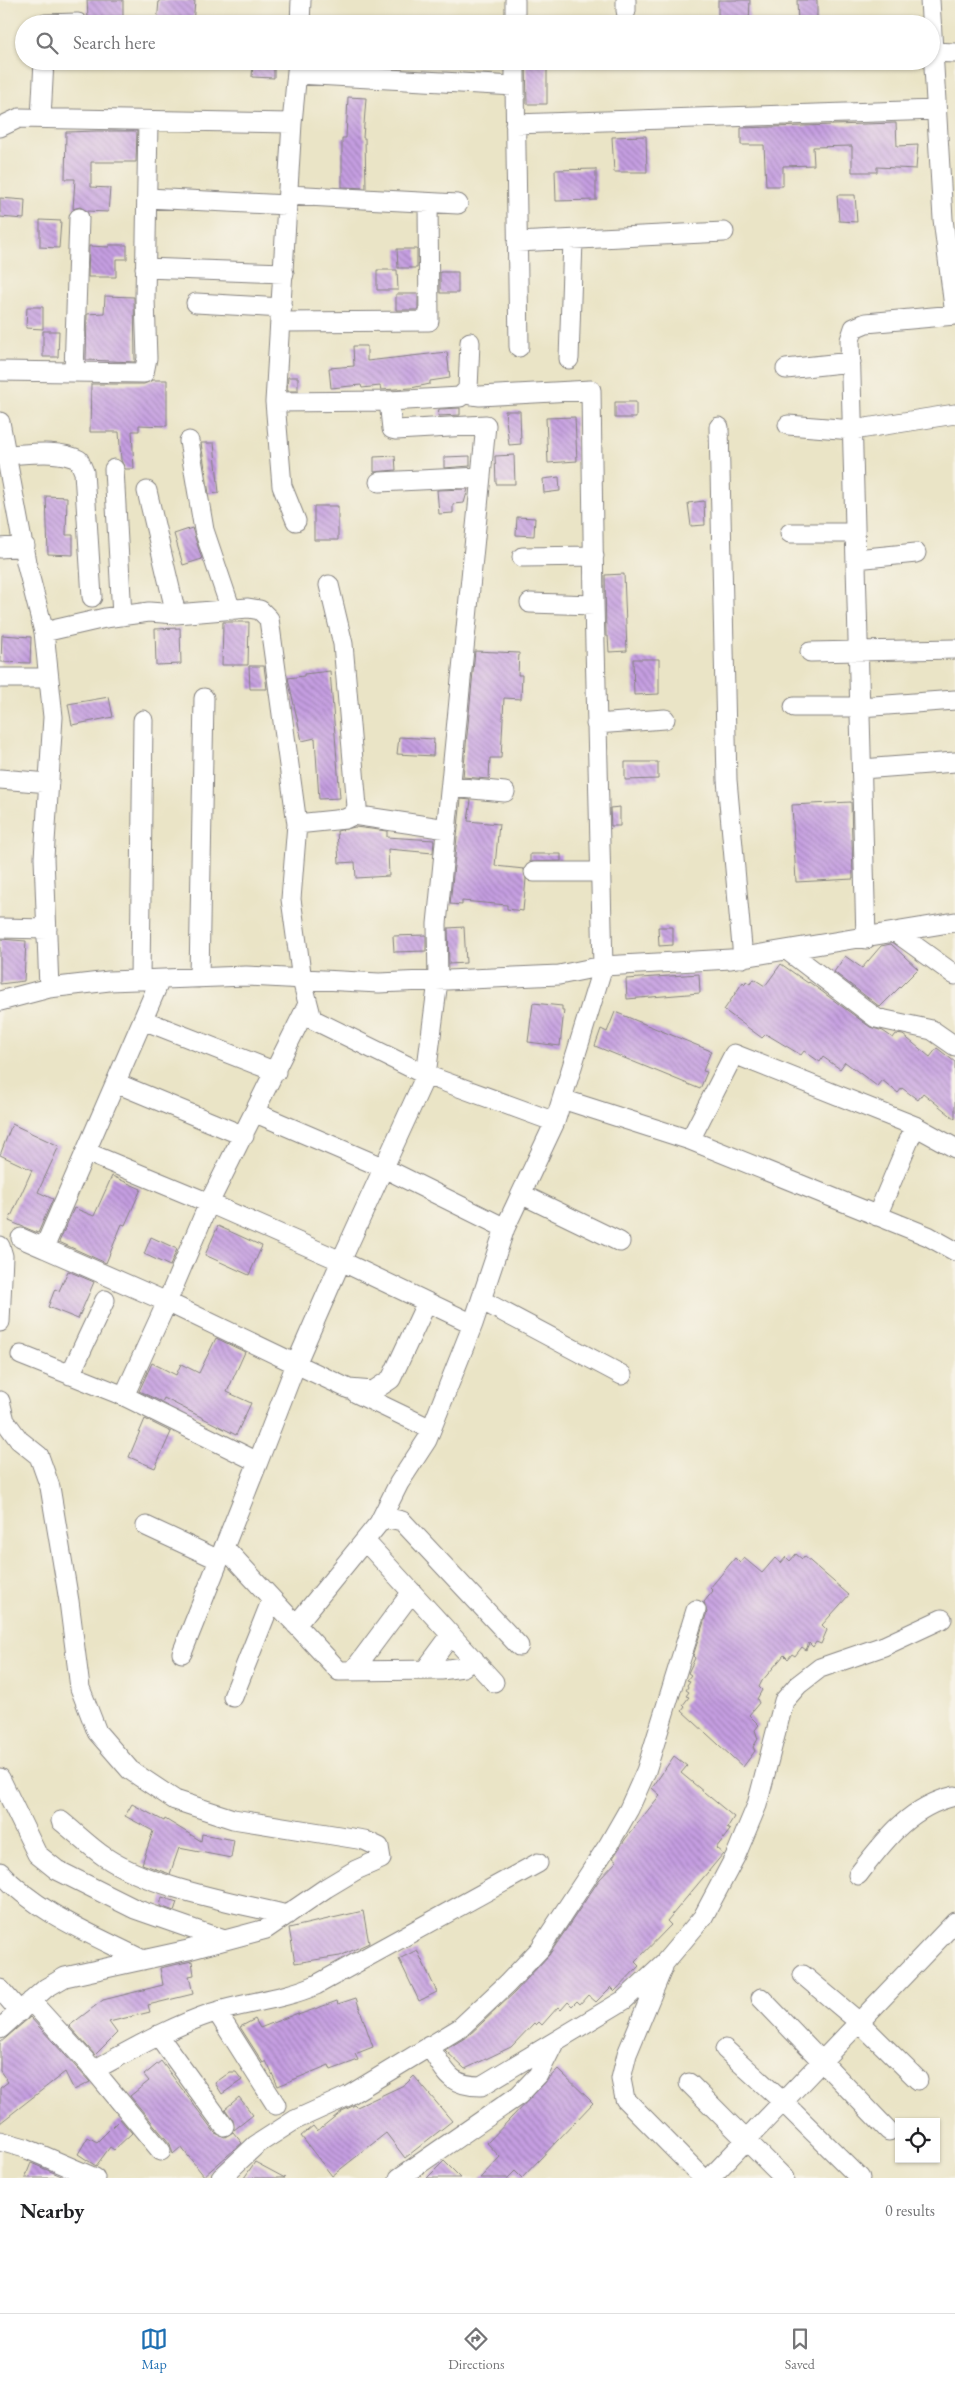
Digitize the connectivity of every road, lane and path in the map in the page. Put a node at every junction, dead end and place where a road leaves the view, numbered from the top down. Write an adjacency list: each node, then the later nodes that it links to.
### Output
1 (301, 0): 4 (street)
2 (515, 0): 5 (street)
3 (930, 0): 6 (street)
4 (300, 15)
5 (515, 15)
6 (931, 15)
7 (940, 52): 8 (street)
8 (955, 53)
9 (44, 70): 16 (street)
10 (298, 70): 18 (street)
11 (322, 70): 14 (street)
12 (515, 70): 14 (street)
13 (934, 70): 15 (street)
14 (515, 86): 19 (street)
15 (936, 110): 19 (street); 26 (street)
16 (41, 118): 17 (street); 20 (street)
17 (148, 121): 18 (street); 21 (street)
18 (292, 123): 22 (street)
19 (515, 124): 29 (street)
20 (0, 127)
21 (146, 198): 22 (street); 30 (street)
22 (288, 200): 23 (street); 31 (street)
23 (428, 203): 24 (street); 33 (street)
24 (458, 204)
25 (79, 218): 41 (street)
26 (949, 219): 34 (street)
27 (724, 232): 28 (street)
28 (573, 240): 29 (street); 37 (street)
29 (517, 242): 36 (street)
30 (145, 268): 31 (street); 41 (street)
31 (284, 272): 33 (street)
32 (196, 303): 33 (street)
33 (282, 315): 44 (street)
34 (955, 315): 38 (street)
35 (470, 342): 42 (street)
36 (519, 347)
37 (568, 359)
38 (851, 362): 39 (street); 49 (street)
39 (786, 369)
40 (0, 371): 41 (street)
41 (74, 372)
42 (465, 394): 43 (street); 62 (street)
43 (389, 401): 44 (street); 53 (street)
44 (275, 402): 56 (street)
45 (955, 414): 49 (street)
46 (0, 422): 51 (street)
47 (788, 425): 49 (street)
48 (719, 427): 102 (street)
49 (853, 430): 58 (street)
50 (189, 441): 69 (street)
51 (7, 455): 59 (street); 66 (street)
52 (114, 469): 71 (street)
53 (481, 477): 54 (street); 89 (street)
54 (379, 482)
55 (147, 491): 70 (street)
56 (296, 521)
57 (790, 533): 58 (street)
58 (855, 533): 64 (street)
59 (25, 546): 60 (street); 72 (street)
60 (0, 548)
61 (916, 553): 64 (street)
62 (594, 556): 63 (street); 68 (street)
63 (522, 557)
64 (856, 559): 75 (street)
65 (329, 585): 91 (street)
66 (92, 597)
67 (530, 603): 68 (street)
68 (594, 605): 84 (street)
69 (231, 610): 70 (street); 92 (street)
70 (176, 614): 71 (street)
71 (122, 616): 72 (street)
72 (44, 632): 77 (street)
73 (955, 649): 75 (street)
74 (810, 652): 75 (street)
75 (858, 652): 81 (street)
76 (0, 678): 77 (street)
77 (49, 678): 88 (street)
78 (204, 698): 105 (street)
79 (955, 700): 81 (street)
80 (794, 706): 81 (street)
81 (860, 707): 86 (street)
82 (665, 719): 84 (street)
83 (143, 720): 106 (street)
84 (596, 724): 95 (street)
85 (955, 762): 86 (street)
86 (862, 769): 100 (street)
87 (0, 779): 88 (street)
88 (49, 783): 98 (street)
89 (451, 787): 90 (street); 93 (street)
90 (505, 792)
91 (353, 815): 92 (street); 93 (street)
92 (296, 824): 108 (street)
93 (447, 830): 109 (street)
94 (534, 872): 95 (street)
95 (600, 872): 103 (street)
96 (955, 922): 99 (street)
97 (0, 928): 98 (street)
98 (47, 929): 110 (street)
99 (897, 933): 100 (street); 104 (street)
100 (866, 939): 101 (street)
101 (788, 951): 102 (street); 114 (street)
102 (743, 958): 103 (street)
103 (603, 966): 109 (street); 118 (street)
104 (955, 975)
105 (199, 978): 107 (street); 108 (street)
106 (140, 980): 107 (street); 110 (street)
107 (160, 980): 113 (street)
108 (302, 980): 109 (street); 112 (street)
109 (438, 981): 116 (street)
110 (49, 988): 111 (street)
111 (0, 1001)
112 (308, 1004): 115 (street); 116 (street)
113 (143, 1020): 115 (street); 117 (street)
114 (955, 1046)
115 (276, 1072): 119 (street)
116 (426, 1075): 120 (street); 126 (street)
117 (116, 1082): 122 (street); 125 (street)
118 (562, 1099): 120 (street); 123 (street)
119 (256, 1113): 122 (street); 126 (street)
120 (555, 1122): 127 (street)
121 (915, 1126): 123 (street); 124 (street); 129 (street)
122 (244, 1136): 128 (street)
123 (690, 1140): 129 (street)
124 (955, 1148)
125 (86, 1152): 128 (street); 134 (street)
126 (384, 1168): 130 (street); 136 (street)
127 (521, 1194): 130 (street); 132 (street)
128 (209, 1203): 136 (street); 139 (street)
129 (877, 1216): 135 (street)
130 (505, 1228): 138 (street)
131 (21, 1238): 134 (street)
132 (620, 1242)
133 (0, 1246): 141 (street)
134 (44, 1248): 139 (street)
135 (954, 1248)
136 (341, 1262): 140 (street); 144 (street)
137 (105, 1300): 145 (street)
138 (481, 1300): 142 (street); 146 (street)
139 (167, 1302): 144 (street); 148 (street)
140 (427, 1302): 142 (street); 147 (street)
141 (0, 1322)
142 (473, 1324): 150 (street)
143 (21, 1355): 145 (street)
144 (296, 1364): 147 (street); 151 (street)
145 (70, 1375): 148 (street)
146 (622, 1375)
147 (348, 1389): 150 (street)
148 (124, 1396): 151 (street)
149 (0, 1401): 175 (street)
150 (431, 1429): 152 (street)
151 (258, 1462): 155 (street)
152 (379, 1522): 154 (street); 162 (street)
153 (146, 1526): 155 (street)
154 (365, 1541): 156 (street); 160 (street)
155 (222, 1554): 157 (street); 163 (street)
156 (412, 1592): 161 (street); 166 (street)
157 (272, 1599): 160 (street); 168 (street)
158 (696, 1610): 189 (street)
159 (942, 1619): 179 (street)
160 (296, 1625): 166 (street)
161 (451, 1635): 164 (street); 165 (street)
162 (518, 1646)
163 (182, 1653)
164 (474, 1659): 165 (street); 167 (street)
165 (425, 1670): 166 (street)
166 (353, 1671)
167 (494, 1682)
168 (233, 1697)
169 (0, 1778): 177 (street)
170 (955, 1796): 174 (street)
171 (61, 1821): 175 (street)
172 (538, 1863): 184 (street)
173 (0, 1872): 178 (street)
174 (858, 1875)
175 (287, 1915): 177 (street)
176 (955, 1922): 185 (street)
177 (224, 1940): 178 (street)
178 (143, 1960): 183 (street)
179 (665, 1962): 188 (street); 205 (street)
180 (803, 1975): 185 (street)
181 (0, 1989): 183 (street)
182 (761, 1998): 191 (street)
183 (26, 2007): 186 (street); 192 (street)
184 (217, 2012): 187 (street); 196 (street)
185 (859, 2022): 191 (street); 193 (street)
186 (0, 2029)
187 (158, 2035): 192 (street); 197 (street)
188 (555, 2041): 189 (street); 204 (street)
189 (429, 2046): 203 (street)
190 (725, 2049): 195 (street)
191 (821, 2062): 195 (street); 198 (street)
192 (94, 2070): 201 (street)
193 (918, 2080)
194 (689, 2083): 200 (street)
195 (783, 2102): 200 (street); 208 (street)
196 (276, 2105)
197 (224, 2126)
198 (888, 2132)
199 (0, 2141): 202 (street)
200 (746, 2141): 206 (street); 207 (street)
201 (161, 2151)
202 (95, 2178)
203 (221, 2178)
204 (399, 2178)
205 (702, 2178)
206 (710, 2178)
207 (784, 2178)
208 (860, 2178)

